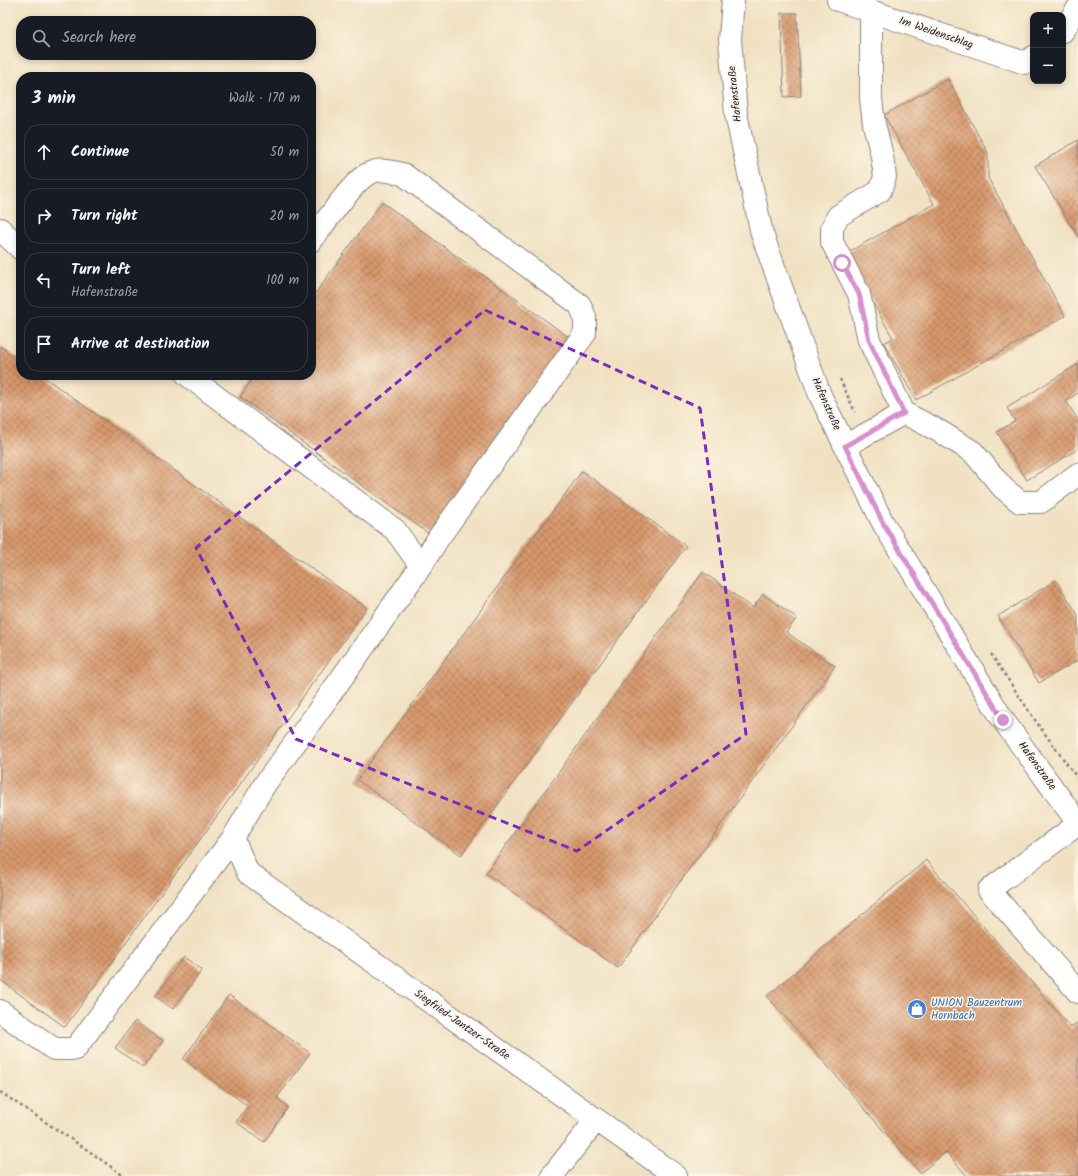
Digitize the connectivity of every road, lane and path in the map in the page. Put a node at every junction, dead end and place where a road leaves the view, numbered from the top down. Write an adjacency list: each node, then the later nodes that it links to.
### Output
1 (732, 0): 12 (street, Hafenstraße)
2 (838, 0): 4 (street, Im Weidenschlag)
3 (1078, 8): 5 (street)
4 (871, 11): 6 (street, Im Weidenschlag); 11 (street)
5 (1066, 26)
6 (1030, 59)
7 (0, 229): 9 (street)
8 (316, 235): 14 (street)
9 (16, 244)
10 (201, 380): 14 (street)
11 (904, 413): 12 (street); 13 (street)
12 (845, 446): 15 (street, Hafenstraße)
13 (1078, 474)
14 (421, 566): 16 (street)
15 (1078, 824): 17 (street)
16 (233, 838): 18 (street); 20 (street, Siegfried-Jantzer-Straße)
17 (1078, 992)
18 (0, 1011)
19 (0, 1092): 21 (path)
20 (596, 1120): 22 (street); 23 (street, Siegfried-Jantzer-Straße)
21 (124, 1176)
22 (552, 1176)
23 (676, 1176)

